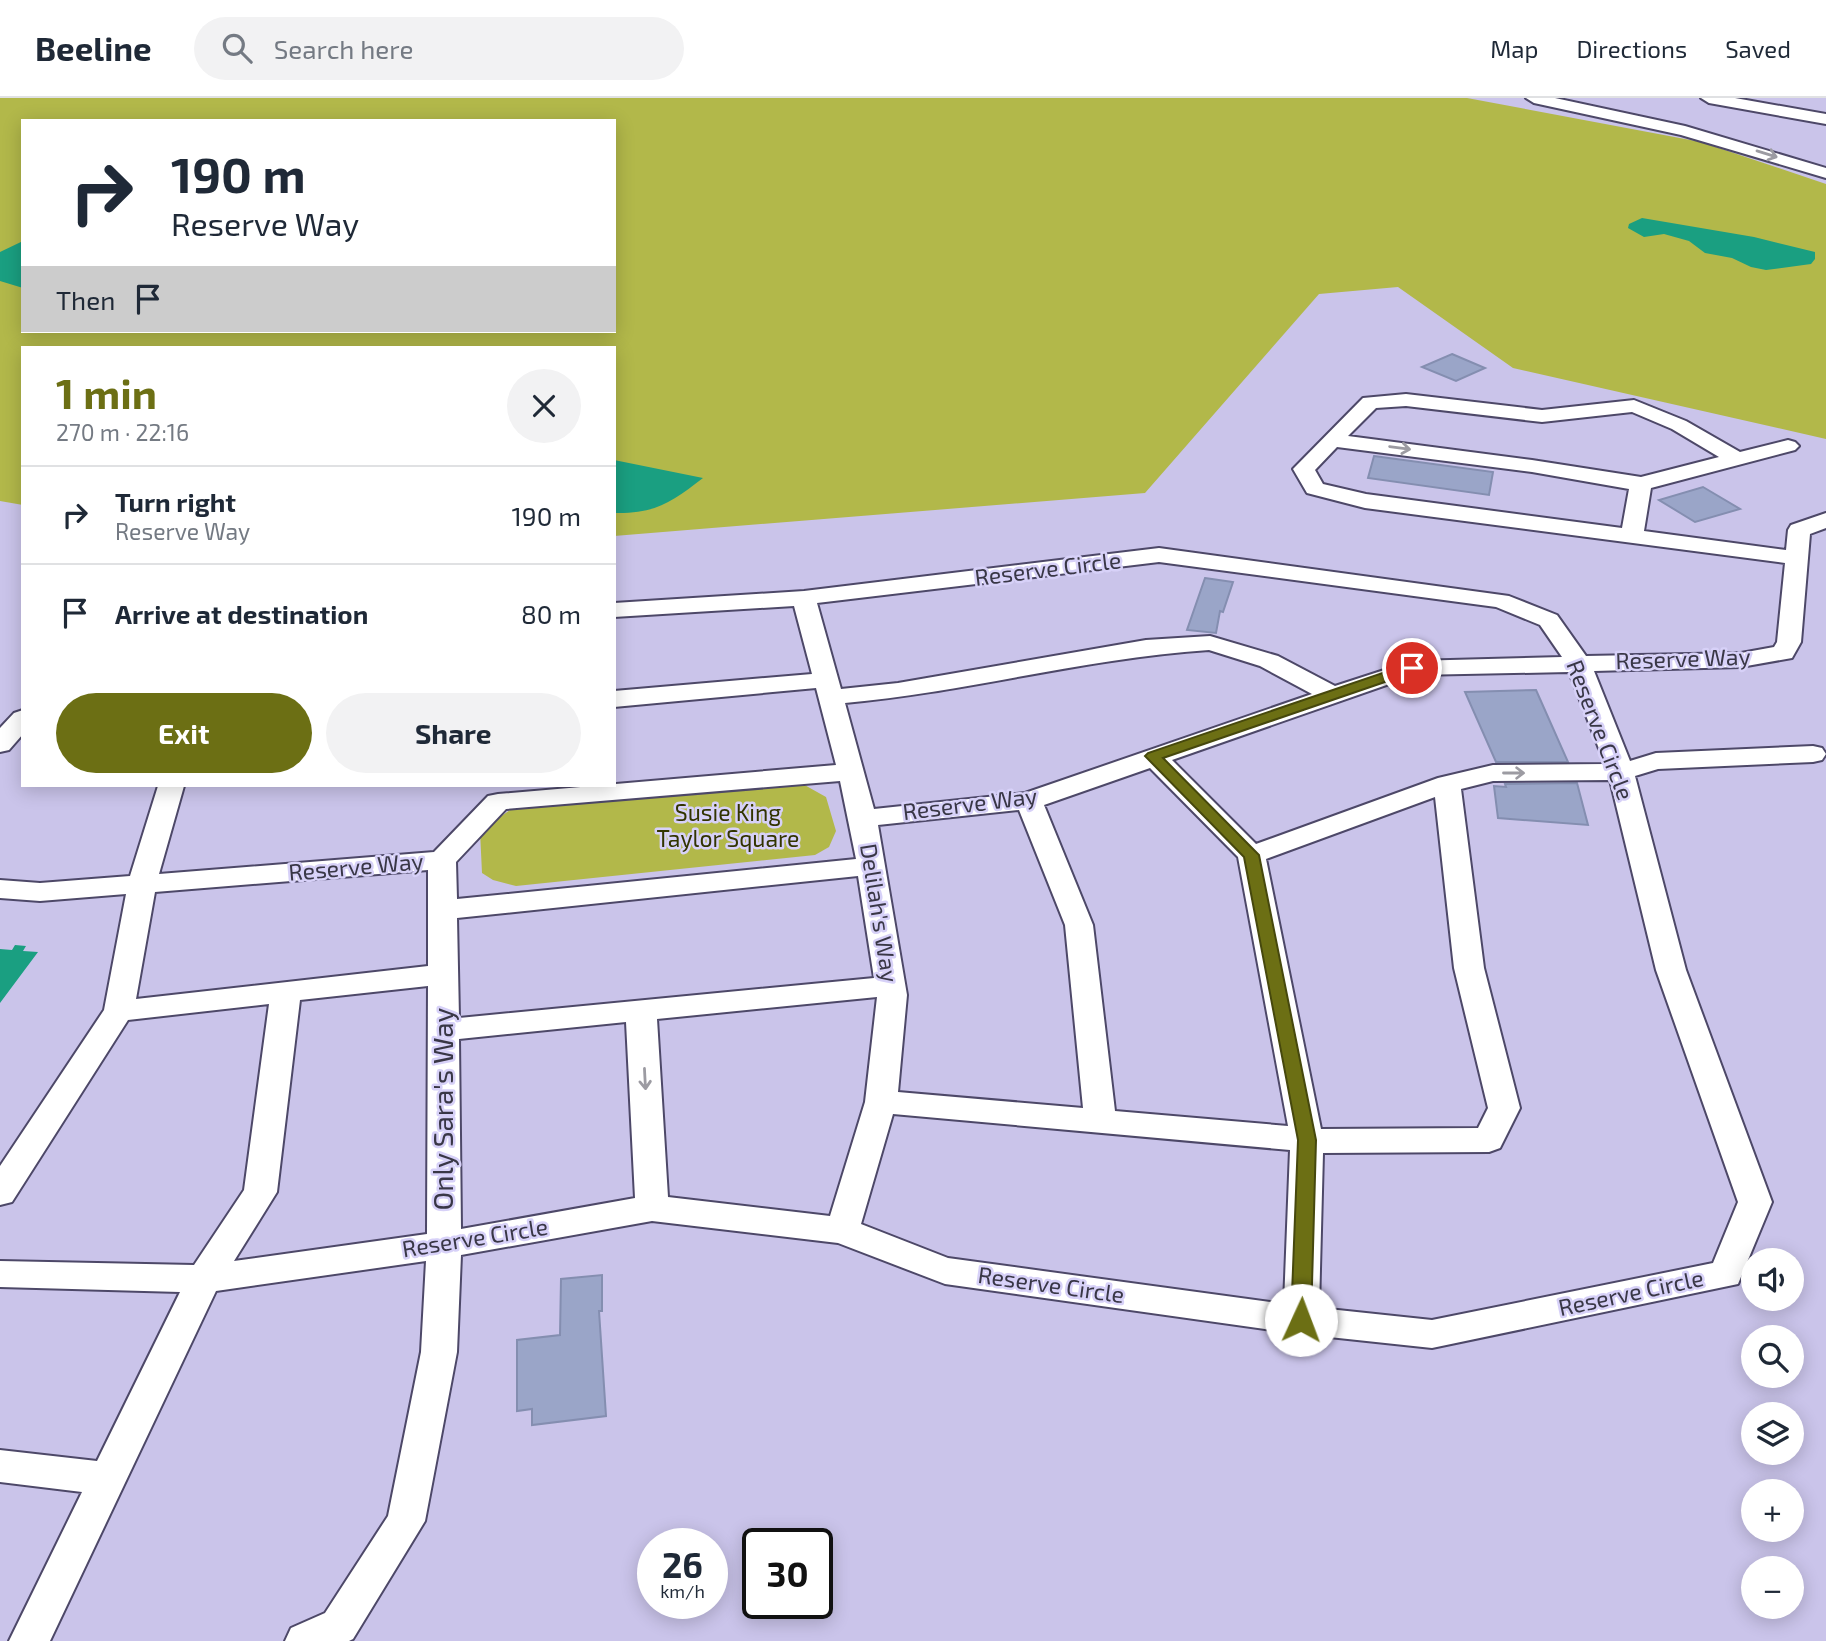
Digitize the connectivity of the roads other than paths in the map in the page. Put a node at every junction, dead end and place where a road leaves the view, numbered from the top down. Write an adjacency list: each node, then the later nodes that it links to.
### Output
1 (1534, 98): 8 (street, one-way to 8)
2 (1591, 98): 7 (street)
3 (1709, 98): 5 (street)
4 (1780, 98): 5 (street)
5 (1800, 114): 6 (street)
6 (1826, 118)
7 (1826, 158)
8 (1826, 173)
9 (1332, 440): 11 (street); 12 (street, one-way to 12); 14 (street)
10 (1788, 446): 11 (street)
11 (1737, 459): 12 (street)
12 (1642, 484): 14 (street)
13 (1826, 520): 15 (street, Reserve Way)
14 (1632, 536): 15 (street)
15 (1795, 558): 18 (street, Reserve Way)
16 (804, 598): 17 (street, Reserve Circle); 18 (street, Reserve Circle); 19 (street, Delilah's Way)
17 (616, 610)
18 (1578, 662): 20 (street, Reserve Way); 27 (street, Reserve Circle)
19 (829, 689): 20 (street); 21 (street); 26 (street, Delilah's Way)
20 (1332, 695): 25 (street, Reserve Way)
21 (616, 699)
22 (21, 720): 23 (street)
23 (0, 744)
24 (1813, 754): 27 (street)
25 (1153, 756): 30 (street, Reserve Way); 32 (street)
26 (851, 772): 31 (street, Delilah's Way); 33 (street)
27 (1621, 772): 28 (street, one-way to 27); 53 (street, Reserve Circle)
28 (1447, 784): 32 (street); 46 (street)
29 (171, 787): 35 (street)
30 (1030, 801): 31 (street, Reserve Way); 45 (street)
31 (863, 817): 34 (street, Delilah's Way)
32 (1251, 855): 46 (street)
33 (442, 860): 35 (street, Reserve Way); 37 (street, Reserve Way)
34 (871, 866): 37 (street); 39 (street, Delilah's Way)
35 (142, 884): 36 (street, Reserve Way); 41 (street)
36 (0, 889)
37 (443, 910): 38 (street, Only Sara's Way)
38 (443, 974): 40 (street); 43 (street, Only Sara's Way)
39 (891, 986): 42 (street); 44 (street, Delilah's Way)
40 (286, 992): 41 (street); 52 (street)
41 (119, 1011): 47 (street)
42 (641, 1011): 43 (street); 48 (street, one-way to 48)
43 (443, 1030): 50 (street, Only Sara's Way)
44 (881, 1102): 45 (street); 49 (street, Delilah's Way)
45 (1100, 1122): 46 (street)
46 (1307, 1140): 53 (street)
47 (0, 1193)
48 (652, 1208): 49 (street, Reserve Circle); 50 (street, Reserve Circle)
49 (842, 1230): 53 (street, Reserve Circle)
50 (444, 1245): 52 (street, Reserve Circle); 57 (street, Only Sara's Way)
51 (0, 1274): 52 (street, Reserve Circle)
52 (204, 1279): 55 (street)
53 (1301, 1320)
54 (0, 1466): 55 (street)
55 (108, 1479): 56 (street)
56 (29, 1641)
57 (305, 1641)

